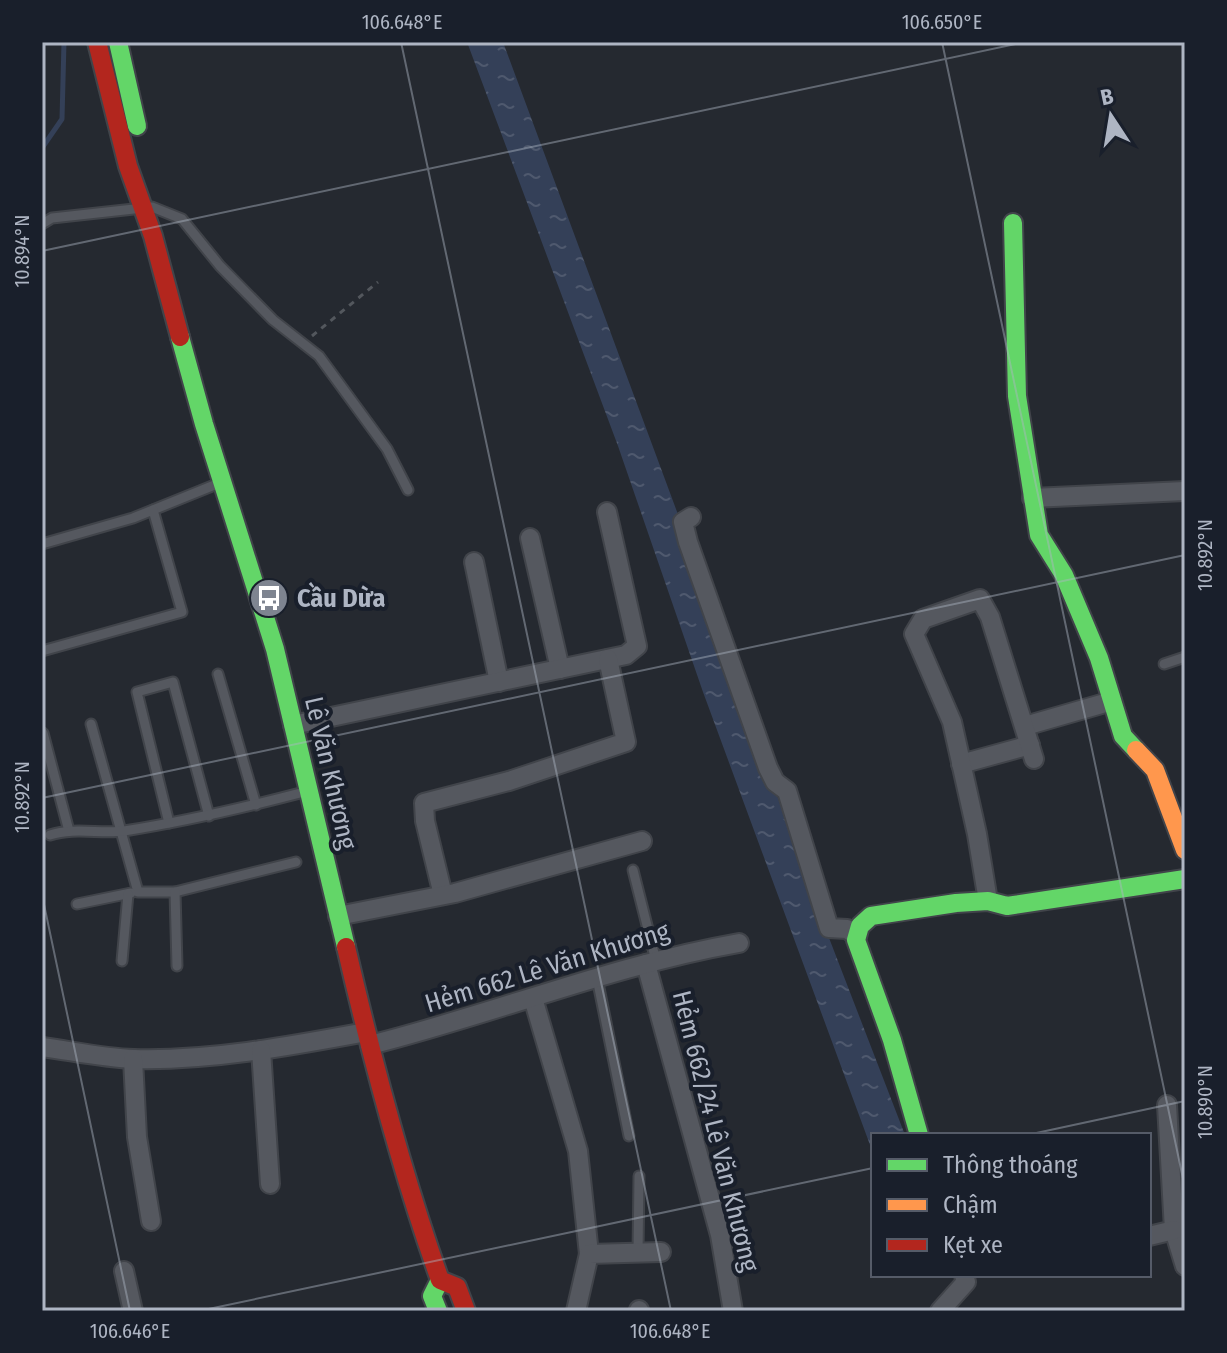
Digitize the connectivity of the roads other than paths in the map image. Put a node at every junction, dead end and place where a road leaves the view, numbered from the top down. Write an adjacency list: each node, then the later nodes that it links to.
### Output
1 (97, 42): 3 (main road)
2 (118, 42): 3 (main road)
3 (118, 78): 4 (main road, Lê Văn Khương)
4 (146, 208): 6 (lane); 7 (main road, Lê Văn Khương); 8 (lane)
5 (1013, 223): 10 (main road)
6 (42, 224)
7 (222, 482): 11 (lane); 26 (main road, Lê Văn Khương)
8 (408, 490)
9 (1185, 491): 10 (street)
10 (1032, 498): 24 (main road)
11 (153, 510): 15 (lane); 17 (lane)
12 (607, 512): 19 (street)
13 (691, 517): 48 (street)
14 (530, 538): 21 (street)
15 (42, 544)
16 (474, 562): 23 (street)
17 (42, 651)
18 (1185, 657): 20 (lane)
19 (608, 659): 21 (street); 44 (street)
20 (1164, 664)
21 (560, 669): 23 (street)
22 (218, 674): 31 (lane)
23 (499, 682): 26 (street)
24 (1112, 701): 28 (street); 38 (main road)
25 (91, 724): 35 (lane)
26 (293, 725): 30 (main road, Lê Văn Khương)
27 (43, 733): 34 (lane)
28 (1030, 743): 29 (street); 29 (street)
29 (961, 764): 45 (street)
30 (308, 791): 31 (lane); 47 (main road, Lê Văn Khương)
31 (256, 805): 32 (lane)
32 (209, 816): 33 (lane); 33 (lane)
33 (169, 823): 35 (lane)
34 (69, 831): 35 (lane); 36 (lane)
35 (120, 831): 43 (lane)
36 (50, 835)
37 (642, 841): 44 (street)
38 (1185, 850)
39 (296, 862): 42 (lane)
40 (633, 870): 51 (lane)
41 (1185, 879): 45 (main road)
42 (175, 892): 43 (lane); 52 (lane)
43 (133, 893): 46 (lane); 50 (lane)
44 (443, 895): 47 (street)
45 (988, 901): 48 (main road)
46 (77, 904)
47 (338, 916): 55 (main road, Lê Văn Khương)
48 (857, 936): 60 (main road)
49 (739, 943): 51 (street, Hẻm 662 Lê Văn Khương)
50 (122, 961)
51 (651, 962): 53 (street, Hẻm 662 Lê Văn Khương); 78 (street, Hẻm 662/24 Lê Văn Khương)
52 (177, 966)
53 (597, 978): 54 (street, Hẻm 662 Lê Văn Khương); 61 (lane)
54 (533, 998): 55 (street, Hẻm 662 Lê Văn Khương); 69 (street)
55 (368, 1038): 57 (street, Hẻm 662 Lê Văn Khương); 73 (main road, Lê Văn Khương)
56 (42, 1047): 58 (street, Hẻm 662 Lê Văn Khương)
57 (261, 1050): 58 (street, Hẻm 662 Lê Văn Khương); 63 (street)
58 (133, 1059): 64 (street)
59 (1167, 1105): 65 (street)
60 (918, 1133)
61 (629, 1136)
62 (639, 1176): 68 (lane)
63 (270, 1184)
64 (151, 1221)
65 (1174, 1230): 66 (street); 70 (street)
66 (1151, 1236)
67 (661, 1252): 68 (street)
68 (638, 1253): 69 (street)
69 (589, 1254): 77 (street)
70 (1185, 1266)
71 (124, 1271): 74 (street)
72 (965, 1277): 79 (street)
73 (440, 1280): 75 (main road); 76 (main road, Lê Văn Khương)
74 (133, 1311)
75 (438, 1311)
76 (466, 1311)
77 (576, 1311)
78 (733, 1311)
79 (940, 1311)

